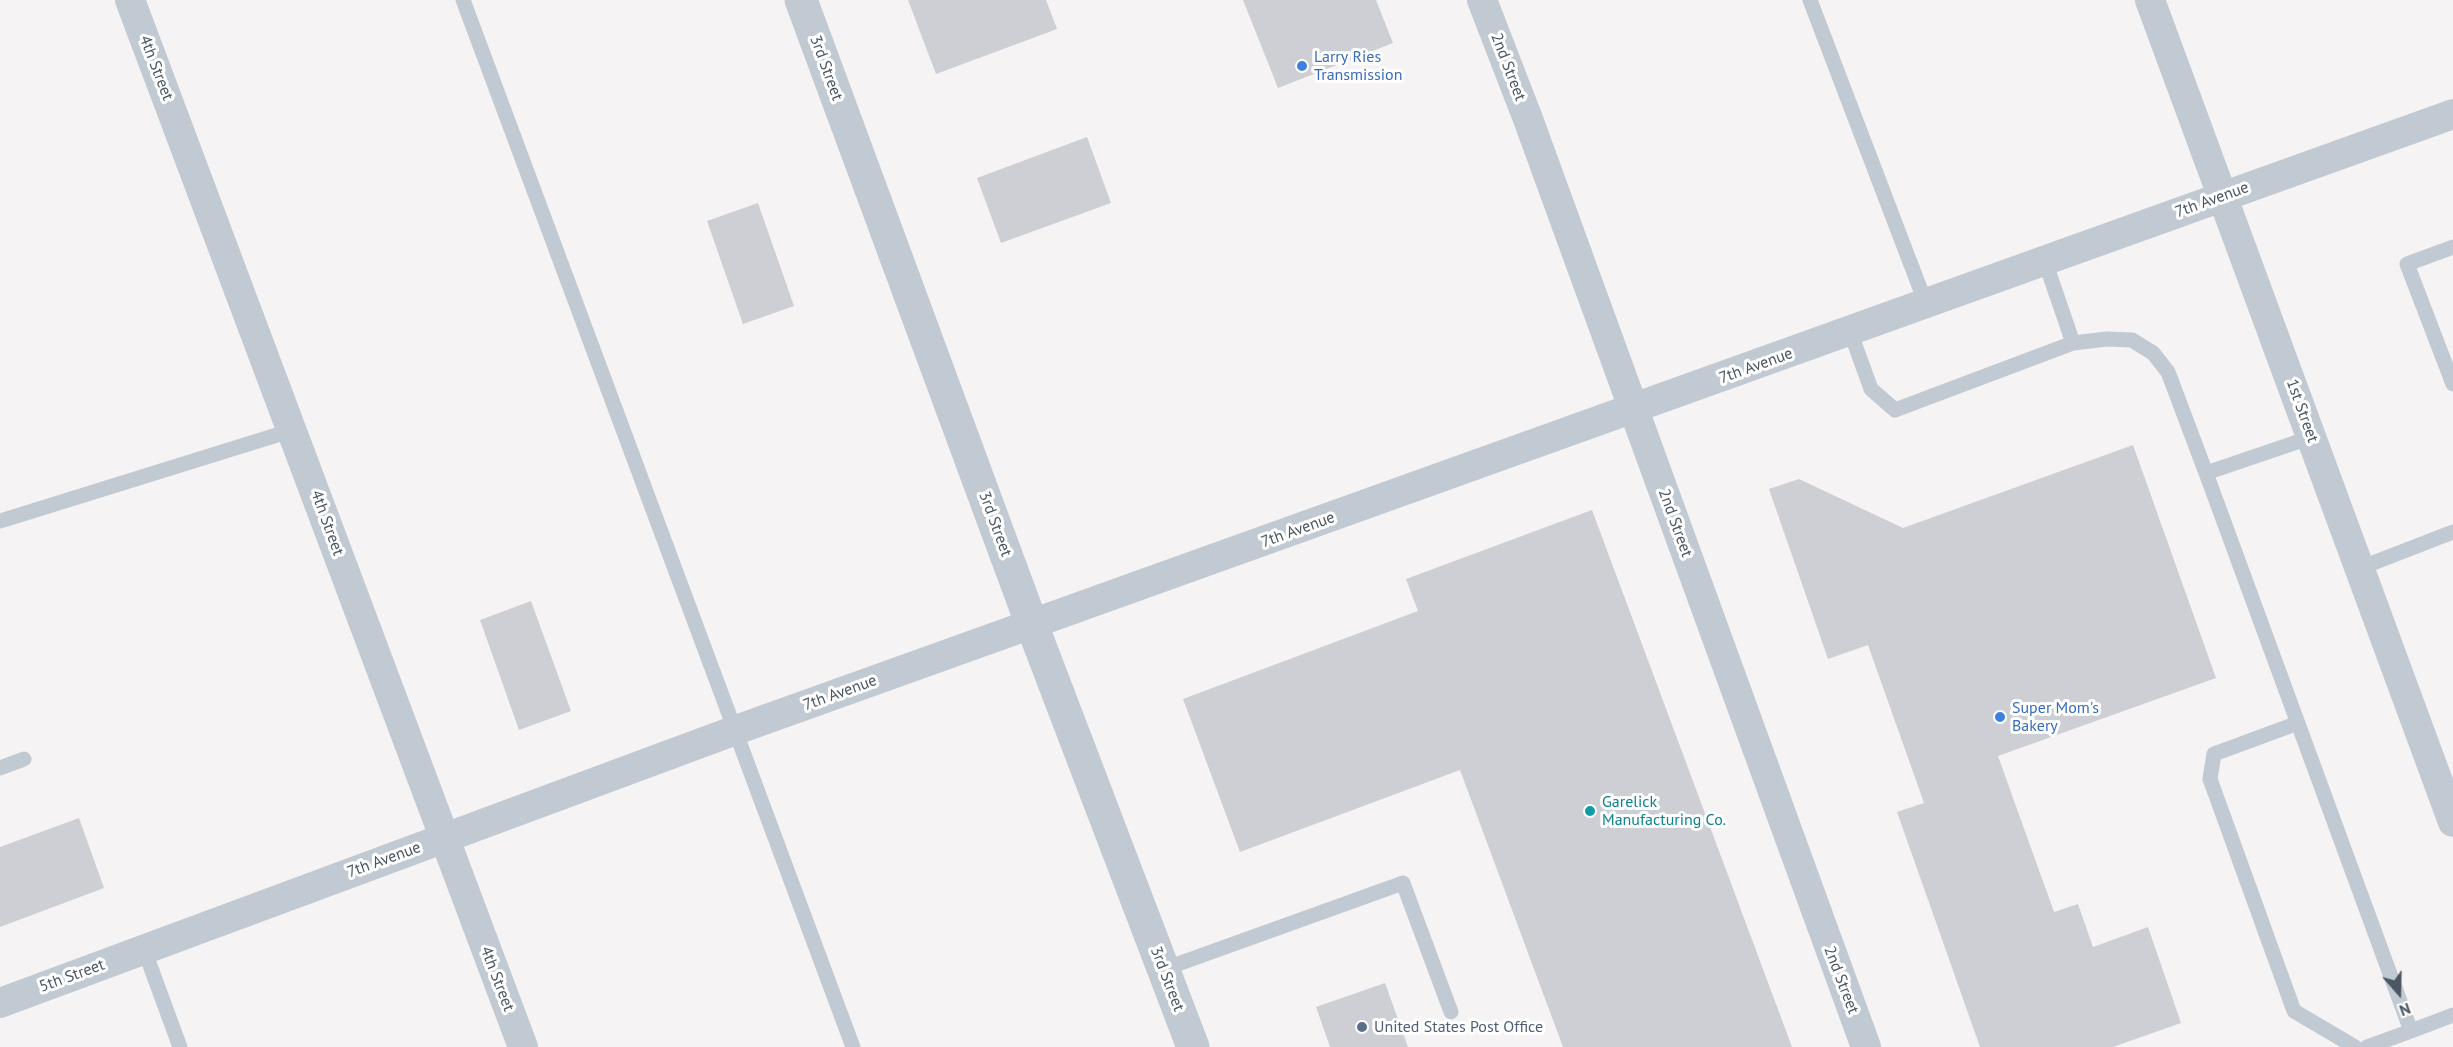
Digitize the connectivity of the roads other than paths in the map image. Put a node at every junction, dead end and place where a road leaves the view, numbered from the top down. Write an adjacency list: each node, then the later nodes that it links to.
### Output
1 (130, 0): 16 (street, 4th Street)
2 (463, 0): 24 (lane)
3 (801, 0): 22 (street, 3rd Street)
4 (1482, 0): 15 (street, 2nd Street)
5 (1810, 0): 11 (lane)
6 (2150, 0): 8 (street, 1st Street)
7 (2453, 114): 8 (street, 7th Avenue)
8 (2224, 196): 10 (street, 7th Avenue); 17 (street, 1st Street)
9 (2453, 247): 14 (lane)
10 (2045, 261): 11 (street, 7th Avenue); 13 (lane)
11 (1926, 304): 12 (street, 7th Avenue)
12 (1850, 332): 13 (lane); 15 (street, 7th Avenue)
13 (2073, 343): 18 (lane)
14 (2453, 384)
15 (1634, 410): 22 (street, 7th Avenue); 39 (street, 2nd Street)
16 (292, 430): 19 (lane); 28 (street, 4th Street)
17 (2312, 436): 18 (lane); 21 (street, 1st Street)
18 (2206, 473): 23 (lane)
19 (0, 521)
20 (2453, 532): 21 (lane)
21 (2360, 568): 27 (street, 1st Street)
22 (1032, 625): 24 (street, 7th Avenue); 30 (street, 3rd Street)
23 (2298, 723): 34 (lane); 40 (lane)
24 (736, 730): 28 (street, 7th Avenue); 37 (lane)
25 (24, 759): 26 (lane)
26 (0, 768)
27 (2453, 822)
28 (444, 838): 29 (street, 7th Avenue); 36 (street, 4th Street)
29 (144, 949): 31 (street, 5th Street); 35 (lane)
30 (1164, 969): 32 (lane); 38 (street, 3rd Street)
31 (0, 1003)
32 (1451, 1012)
33 (2453, 1015): 34 (lane)
34 (2411, 1031): 41 (lane)
35 (180, 1047)
36 (523, 1047)
37 (853, 1047)
38 (1193, 1047)
39 (1866, 1047)
40 (2355, 1047)
41 (2367, 1047)

